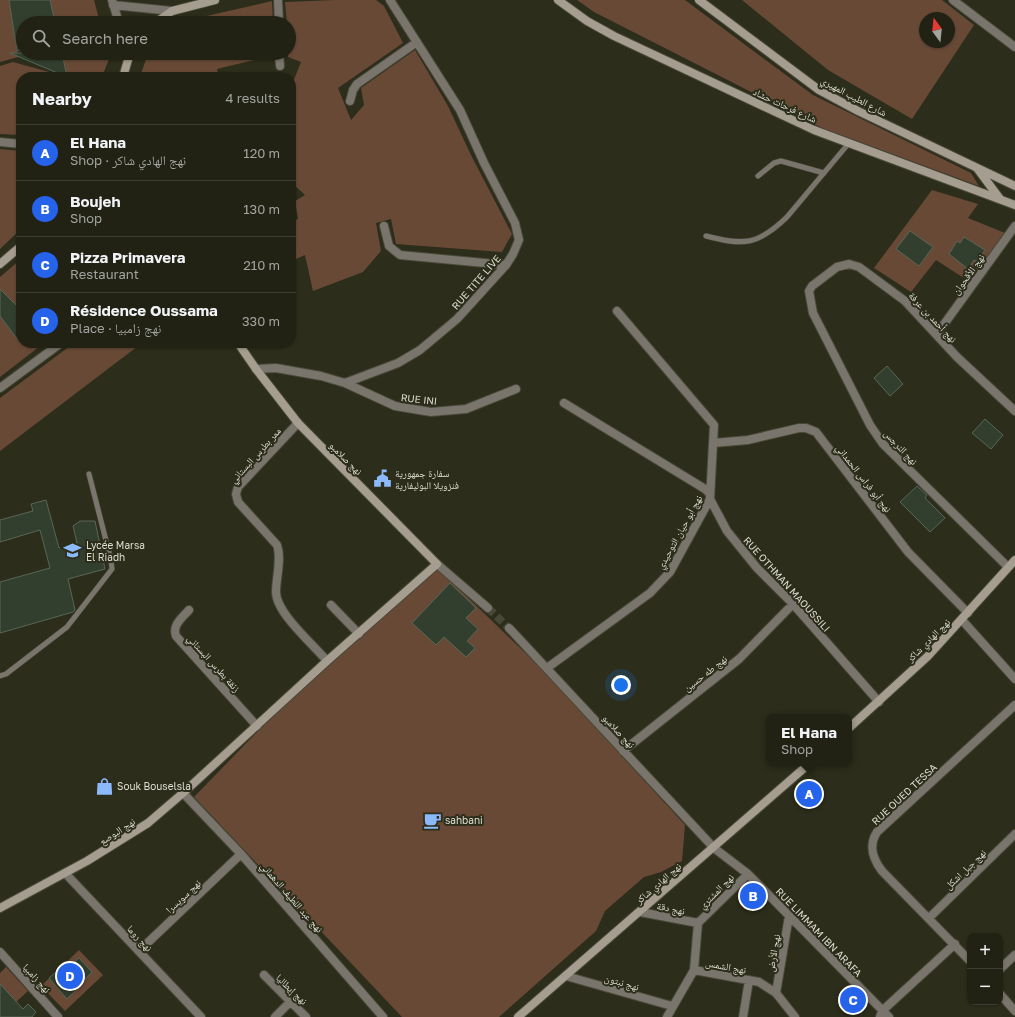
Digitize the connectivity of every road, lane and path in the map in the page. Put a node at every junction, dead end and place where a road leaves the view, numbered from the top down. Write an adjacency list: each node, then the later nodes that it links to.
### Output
1 (215, 0): 8 (street)
2 (278, 0): 11 (street)
3 (390, 0): 12 (street, RUE TITE LIVE)
4 (558, 0): 20 (street, شارع فرحات حشاد)
5 (699, 0): 22 (street, شارع الطيب المهيري)
6 (953, 0): 13 (street)
7 (112, 3): 8 (street); 9 (street)
8 (172, 11): 10 (street)
9 (117, 16)
10 (165, 16)
11 (279, 16)
12 (417, 42): 18 (street); 33 (street, RUE TITE LIVE)
13 (1015, 47)
14 (127, 60): 17 (street)
15 (280, 60): 16 (street)
16 (280, 66)
17 (124, 72)
18 (350, 101)
19 (0, 142): 21 (street)
20 (850, 143): 23 (lane); 26 (street, شارع فرحات حشاد)
21 (16, 144)
22 (976, 166): 25 (street, شارع الطيب المهيري); 26 (street)
23 (824, 173): 24 (lane); 30 (lane)
24 (758, 176)
25 (1015, 186)
26 (1001, 200): 27 (street, شارع فرحات حشاد)
27 (1015, 206)
28 (384, 226): 33 (street)
29 (1015, 226): 36 (street, نهج الأقحوان)
30 (706, 236)
31 (16, 250): 32 (street)
32 (0, 264)
33 (506, 265): 40 (street, RUE TITE LIVE)
34 (809, 291): 36 (street, نهج أحمد بن عرفة); 51 (street, نهج النرجس)
35 (617, 311): 46 (street, نهج أبو حيان التوحيدي)
36 (937, 334): 44 (street, نهج أحمد بن عرفة)
37 (54, 348): 41 (street)
38 (241, 348): 39 (street, نهج صلامبو)
39 (256, 369): 40 (street); 45 (street, نهج صلامبو)
40 (345, 383): 42 (street, RUE INI)
41 (0, 388)
42 (516, 389)
43 (564, 403): 48 (street, RUE OTHMAN MAOUSSILI)
44 (1015, 411)
45 (298, 423): 50 (street, نهج صلامبو); 60 (street, ممر بطرس البستاني)
46 (714, 443): 48 (street, نهج أبو حيان التوحيدي); 56 (street, نهج أبو فراس الحمداني)
47 (89, 474): 62 (lane)
48 (710, 499): 52 (street, RUE OTHMAN MAOUSSILI); 61 (street, نهج أبو حيان التوحيدي)
49 (1015, 560): 51 (street, نهج الهادي شاكر)
50 (437, 564): 54 (street, نهج صلامبو); 59 (street, نهج البوصع)
51 (1008, 567): 56 (street, نهج الهادي شاكر)
52 (793, 604): 64 (street, RUE OTHMAN MAOUSSILI); 68 (street, نهج طه حسين)
53 (331, 605): 59 (street)
54 (488, 608)
55 (189, 610): 67 (street, زنقة بطرس البستاني)
56 (968, 613): 57 (street, نهج الهادي شاكر)
57 (962, 620): 63 (street); 64 (street, نهج الهادي شاكر)
58 (509, 628): 61 (street, نهج صلامبو)
59 (359, 634): 60 (street, نهج البوصع)
60 (327, 660): 67 (street, نهج البوصع)
61 (547, 668): 68 (street, نهج صلامبو)
62 (0, 676)
63 (1015, 679)
64 (879, 702): 66 (street, نهج الهادي شاكر)
65 (1015, 705): 79 (street, RUE OUED TESSA)
66 (852, 725)
67 (257, 726): 70 (street, نهج البوصع)
68 (624, 751): 72 (street, نهج صلامبو)
69 (807, 766): 72 (street, نهج الهادي شاكر)
70 (183, 793): 73 (street, نهج عبد اللطيف الدهماني); 74 (street, نهج البوصع)
71 (1015, 834): 79 (street, نهج جبل اشكل)
72 (714, 848): 75 (street, RUE LIMMAM IBN ARAFA); 77 (street, نهج الهادي شاكر)
73 (242, 854): 83 (street, نهج سويسرا); 102 (street, نهج عبد اللطيف الدهماني)
74 (65, 873): 76 (street, نهج البوصع); 83 (street, نهج روما)
75 (748, 874): 78 (street, RUE LIMMAM IBN ARAFA); 80 (street, نهج المشتري)
76 (0, 908)
77 (640, 912): 80 (street, نهج دقة); 89 (street, نهج الهادي شاكر)
78 (789, 916): 91 (street, نهج الأرض); 96 (street, RUE LIMMAM IBN ARAFA)
79 (929, 918): 81 (street, RUE OUED TESSA)
80 (698, 923): 87 (street, نهج المشتري)
81 (955, 944): 85 (street, RUE OUED TESSA); 96 (street)
82 (0, 952): 98 (street, نهج زامبيا)
83 (139, 952): 99 (street, نهج روما)
84 (1015, 955): 86 (street)
85 (967, 958)
86 (1003, 966)
87 (694, 970): 90 (street, نهج الشمس); 94 (street, نهج الشمس)
88 (264, 975): 93 (street, نهج إيطاليا)
89 (566, 976): 94 (street, نهج نبتون); 97 (street, نهج الهادي شاكر)
90 (749, 980): 91 (street, نهج الشمس); 104 (street)
91 (776, 993): 105 (street, نهج الشمس)
92 (1003, 997): 95 (street)
93 (291, 1001): 100 (street); 101 (street, نهج إيطاليا)
94 (672, 1006): 103 (street, نهج الشمس)
95 (1015, 1011)
96 (881, 1014): 106 (street, RUE LIMMAM IBN ARAFA)
97 (520, 1016)
98 (58, 1017)
99 (201, 1017)
100 (275, 1017)
101 (306, 1017)
102 (384, 1017)
103 (667, 1017)
104 (743, 1017)
105 (795, 1017)
106 (889, 1017)

